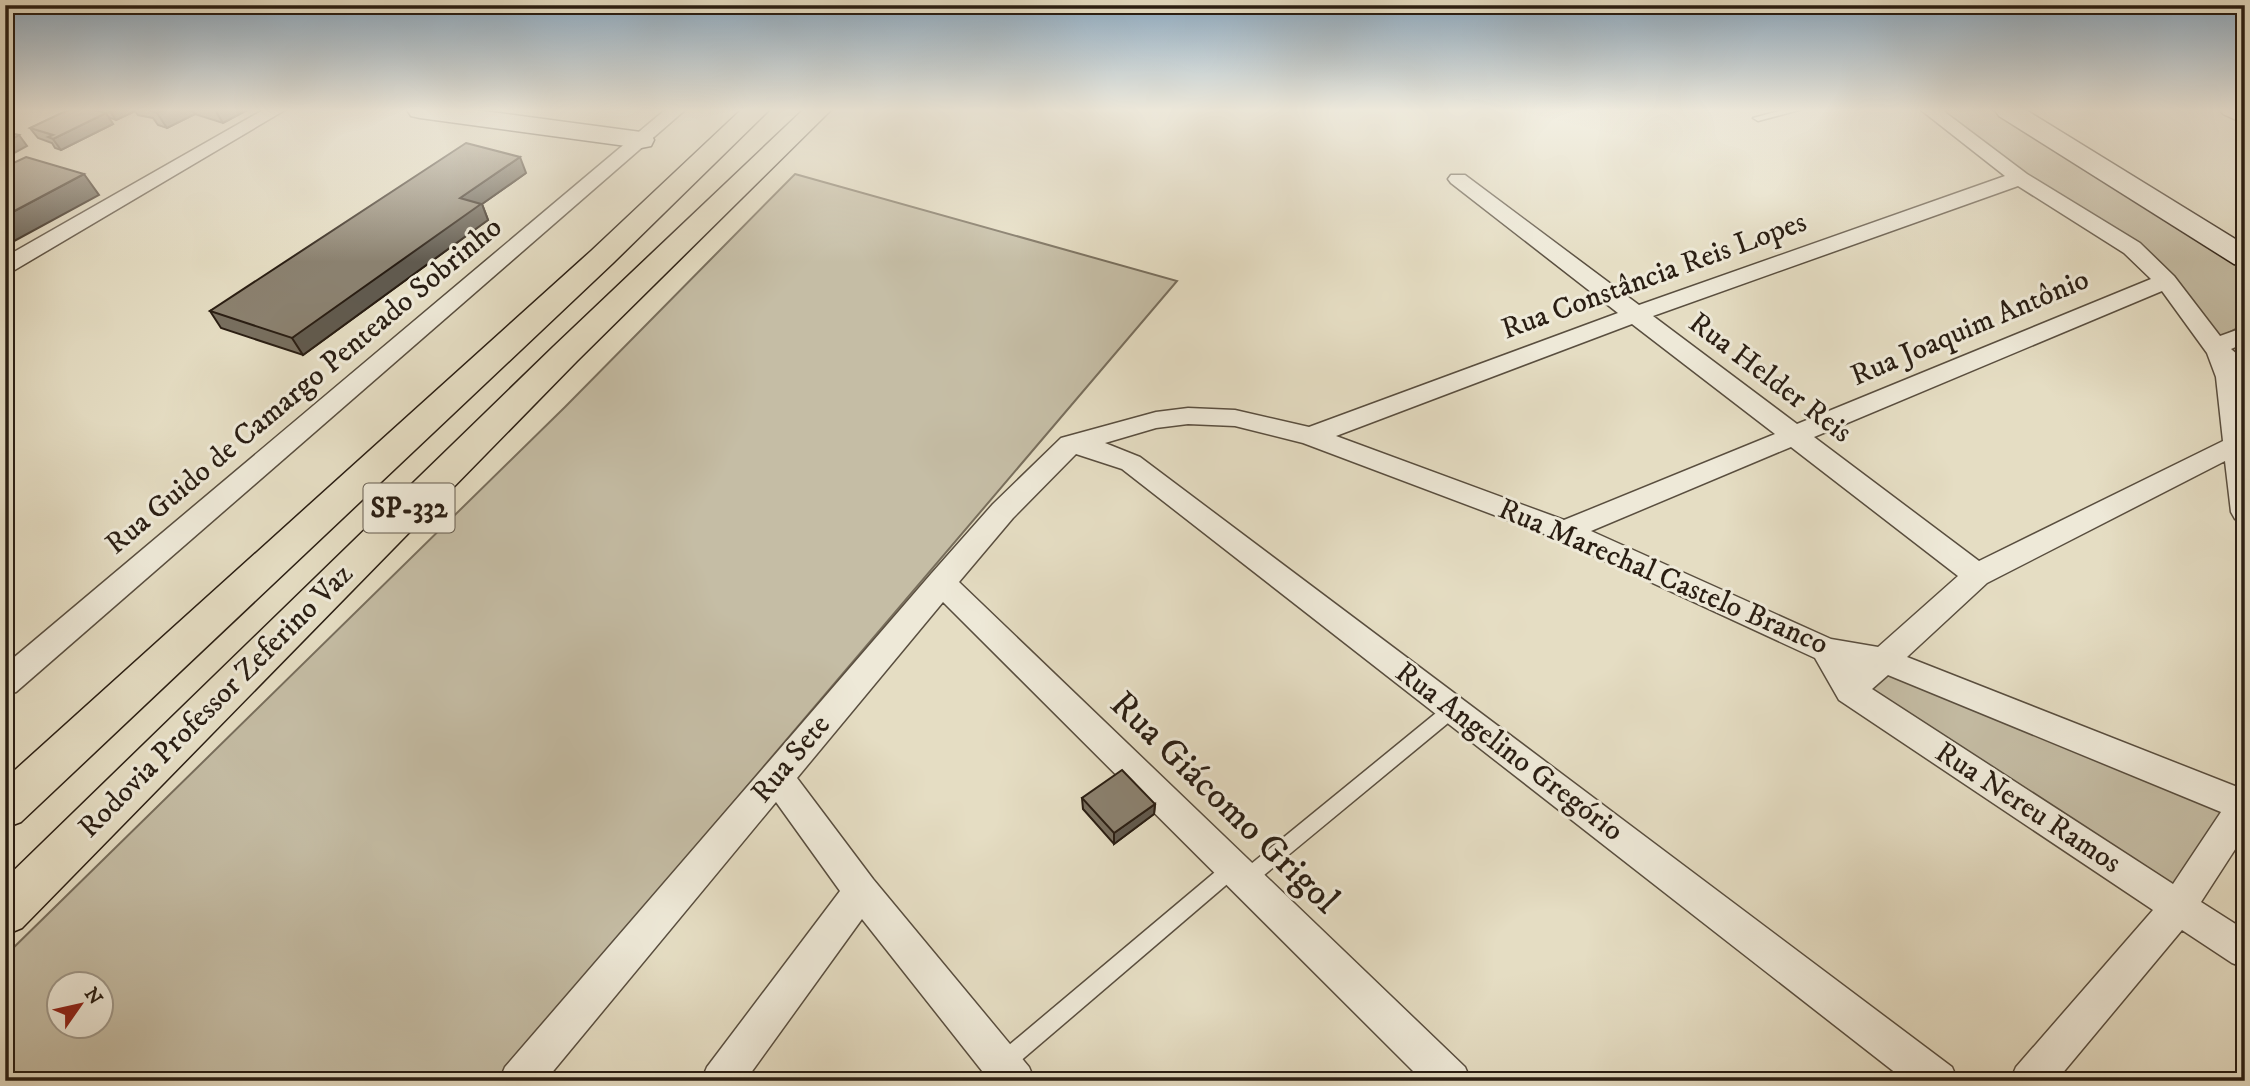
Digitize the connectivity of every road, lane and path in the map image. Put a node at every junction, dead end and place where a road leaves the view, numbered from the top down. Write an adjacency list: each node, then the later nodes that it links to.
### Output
1 (188, 161): 12 (street)
2 (616, 161): 28 (street, Rua Guido de Camargo Penteado Sobrinho)
3 (678, 161): 10 (highway)
4 (703, 161): 10 (highway, Rodovia Professor Zeferino Vaz / SP-332)
5 (766, 161): 37 (highway, Rodovia Professor Zeferino Vaz / SP-332)
6 (1997, 161): 8 (street)
7 (2089, 161): 11 (street)
8 (2020, 178): 13 (street); 14 (street, Rua Constância Reis Lopes)
9 (1458, 179): 14 (street, Rua Helder Reis)
10 (602, 257): 33 (highway, Rodovia Professor Zeferino Vaz / SP-332)
11 (2245, 258)
12 (5, 266)
13 (2166, 281): 16 (street); 19 (street, Rua Joaquim Antônio)
14 (1634, 315): 19 (street, Rua Helder Reis); 20 (street, Rua Constância Reis Lopes)
15 (2245, 334): 16 (street)
16 (2218, 349): 17 (street); 18 (street)
17 (2245, 374)
18 (2239, 432): 22 (street); 24 (street)
19 (1794, 435): 23 (street, Rua Joaquim Antônio); 24 (street, Rua Helder Reis)
20 (1310, 436): 21 (street, Rua Marechal Castelo Branco); 23 (street, Rua Marechal Castelo Branco)
21 (1070, 444): 25 (street, Rua Sete); 30 (street, Rua Angelino Gregório)
22 (2245, 512)
23 (1565, 531): 26 (street, Rua Marechal Castelo Branco)
24 (1977, 575): 27 (street)
25 (941, 582): 31 (street, Rua Sete); 34 (street, Rua Giácomo Grigol)
26 (1826, 650): 27 (street, Rua Marechal Castelo Branco); 29 (street, Rua Nereu Ramos)
27 (1886, 661): 29 (street); 32 (street, Rua Marechal Castelo Branco)
28 (5, 683)
29 (1850, 691): 36 (street, Rua Nereu Ramos)
30 (1453, 709): 34 (lane); 43 (street, Rua Angelino Gregório)
31 (776, 776): 35 (street); 40 (street, Rua Sete)
32 (2244, 806): 36 (street)
33 (5, 808)
34 (1240, 874): 39 (lane); 42 (street, Rua Giácomo Grigol)
35 (861, 891): 39 (street); 41 (street)
36 (2178, 907): 38 (street, Rua Nereu Ramos); 44 (street)
37 (5, 912)
38 (2245, 951)
39 (1008, 1072)
40 (519, 1081)
41 (721, 1081)
42 (1451, 1081)
43 (1938, 1081)
44 (2030, 1081)

